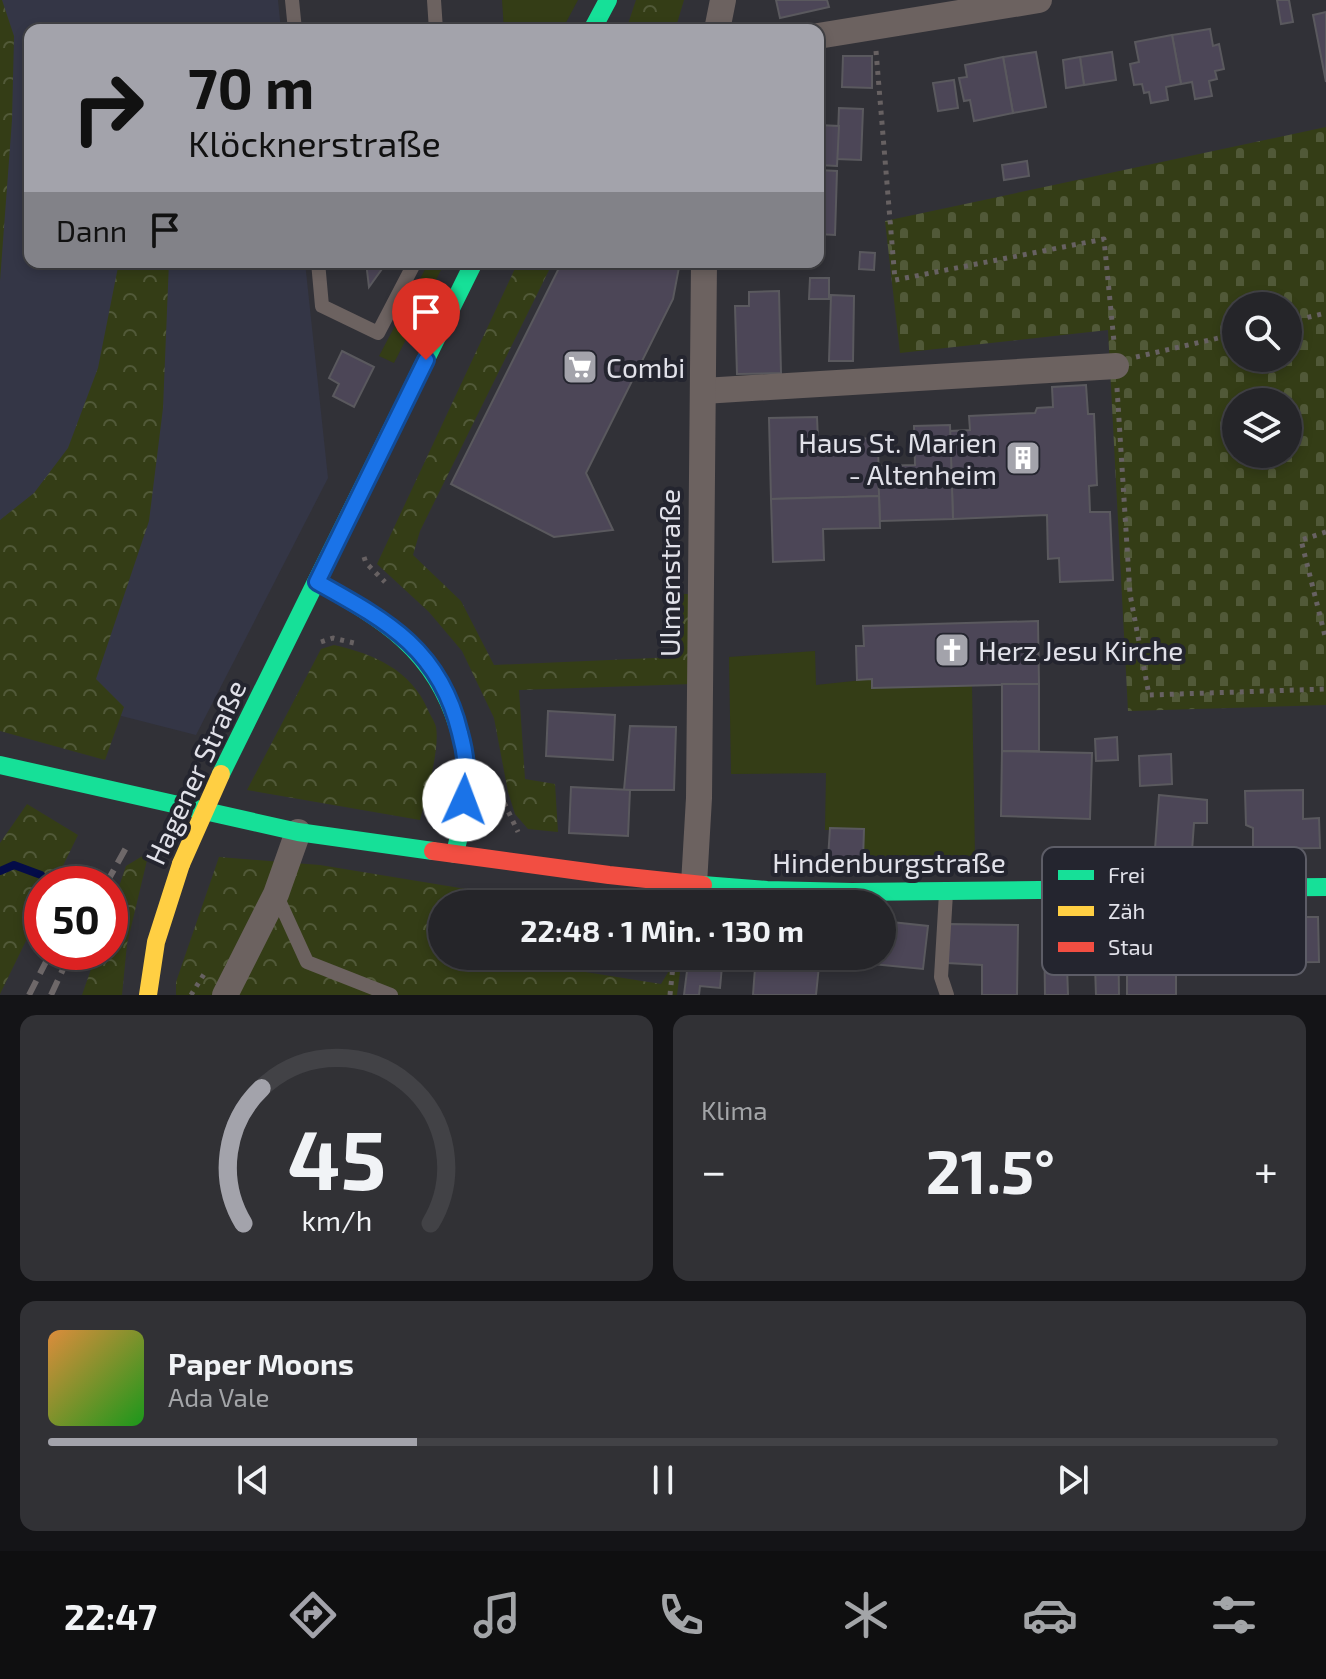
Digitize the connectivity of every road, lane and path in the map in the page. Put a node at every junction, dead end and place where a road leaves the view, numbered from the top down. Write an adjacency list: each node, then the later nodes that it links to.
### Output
1 (292, 0): 6 (lane)
2 (434, 0): 7 (lane)
3 (608, 0): 8 (street)
4 (723, 0): 9 (street)
5 (1039, 0): 10 (street)
6 (294, 24)
7 (436, 24)
8 (595, 24)
9 (718, 24)
10 (824, 35)
11 (319, 268): 12 (lane)
12 (412, 268)
13 (471, 268): 22 (street, Hagener Straße)
14 (704, 268): 19 (street, Ulmenstraße)
15 (1326, 313): 16 (path)
16 (1302, 319)
17 (1222, 337): 18 (path)
18 (1116, 366): 19 (street)
19 (703, 391): 32 (street, Ulmenstraße)
20 (1326, 532): 24 (path)
21 (363, 552): 23 (path)
22 (317, 582): 31 (street); 39 (street, Hagener Straße, bridge)
23 (395, 591)
24 (1326, 640)
25 (356, 643): 26 (path)
26 (313, 651)
27 (0, 765): 29 (street, Hindenburgstraße)
28 (498, 782): 30 (path)
29 (298, 832): 31 (street, Hindenburgstraße); 37 (street)
30 (523, 839)
31 (455, 854): 32 (street, Hindenburgstraße)
32 (694, 884): 36 (street, Hindenburgstraße)
33 (1306, 887): 34 (street, Hindenburgstraße)
34 (1326, 887)
35 (1042, 890): 36 (street, Hindenburgstraße)
36 (946, 891): 43 (lane)
37 (276, 894): 40 (street); 41 (lane)
38 (673, 970): 42 (path)
39 (148, 995)
40 (225, 995)
41 (391, 995)
42 (670, 995)
43 (947, 995)

